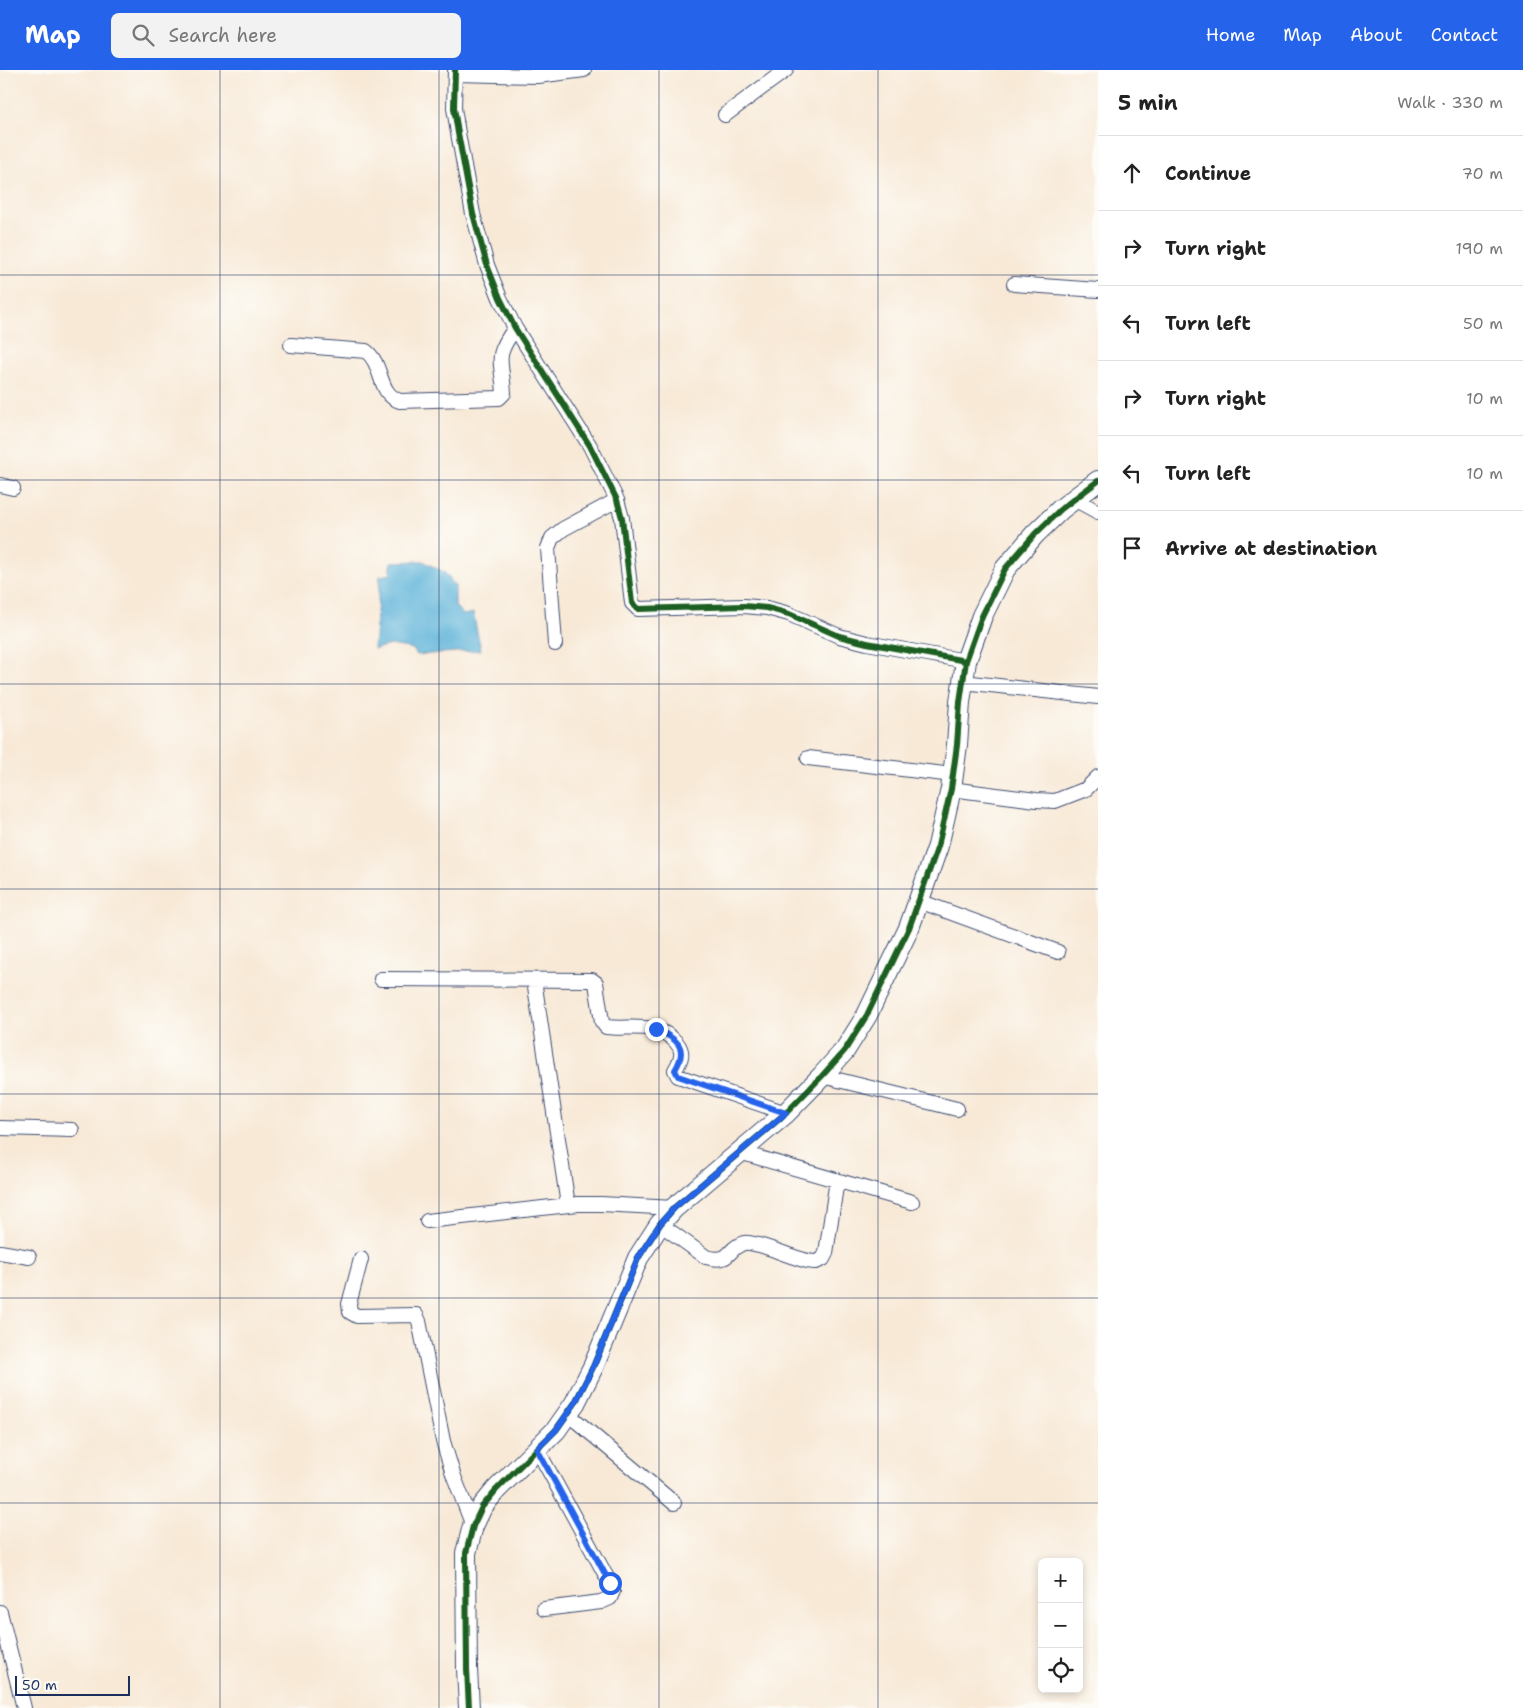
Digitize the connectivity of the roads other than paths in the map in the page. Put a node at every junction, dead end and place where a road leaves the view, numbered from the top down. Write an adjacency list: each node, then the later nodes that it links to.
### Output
1 (584, 70): 3 (street)
2 (786, 70): 4 (street)
3 (455, 72): 7 (street)
4 (725, 115)
5 (1014, 284): 6 (street)
6 (1098, 290)
7 (515, 328): 8 (street); 11 (street)
8 (291, 345)
9 (1098, 481): 10 (street)
10 (1074, 499): 12 (street); 14 (street)
11 (617, 500): 13 (street); 14 (street)
12 (1098, 512)
13 (555, 644)
14 (966, 661): 15 (street)
15 (963, 682): 16 (street); 19 (street)
16 (1098, 697)
17 (808, 758): 19 (street)
18 (1098, 777): 19 (street)
19 (952, 782): 20 (street)
20 (919, 901): 21 (street); 24 (street)
21 (1058, 952)
22 (381, 978): 23 (street)
23 (534, 980): 26 (street); 32 (street)
24 (822, 1076): 25 (street); 26 (street)
25 (957, 1109)
26 (786, 1113): 29 (street)
27 (0, 1128): 28 (street)
28 (72, 1130)
29 (739, 1152): 30 (street); 33 (street)
30 (837, 1180): 31 (street); 35 (street)
31 (912, 1202)
32 (568, 1205): 33 (street); 34 (street)
33 (674, 1208): 35 (street)
34 (427, 1221)
35 (660, 1224): 39 (street)
36 (0, 1252): 37 (street)
37 (29, 1257)
38 (361, 1259): 42 (street)
39 (568, 1414): 40 (street); 41 (street)
40 (537, 1449): 42 (street); 43 (street)
41 (674, 1503)
42 (473, 1526): 47 (street)
43 (544, 1610)
44 (0, 1612): 45 (street)
45 (2, 1631): 46 (street)
46 (24, 1708)
47 (469, 1708)

